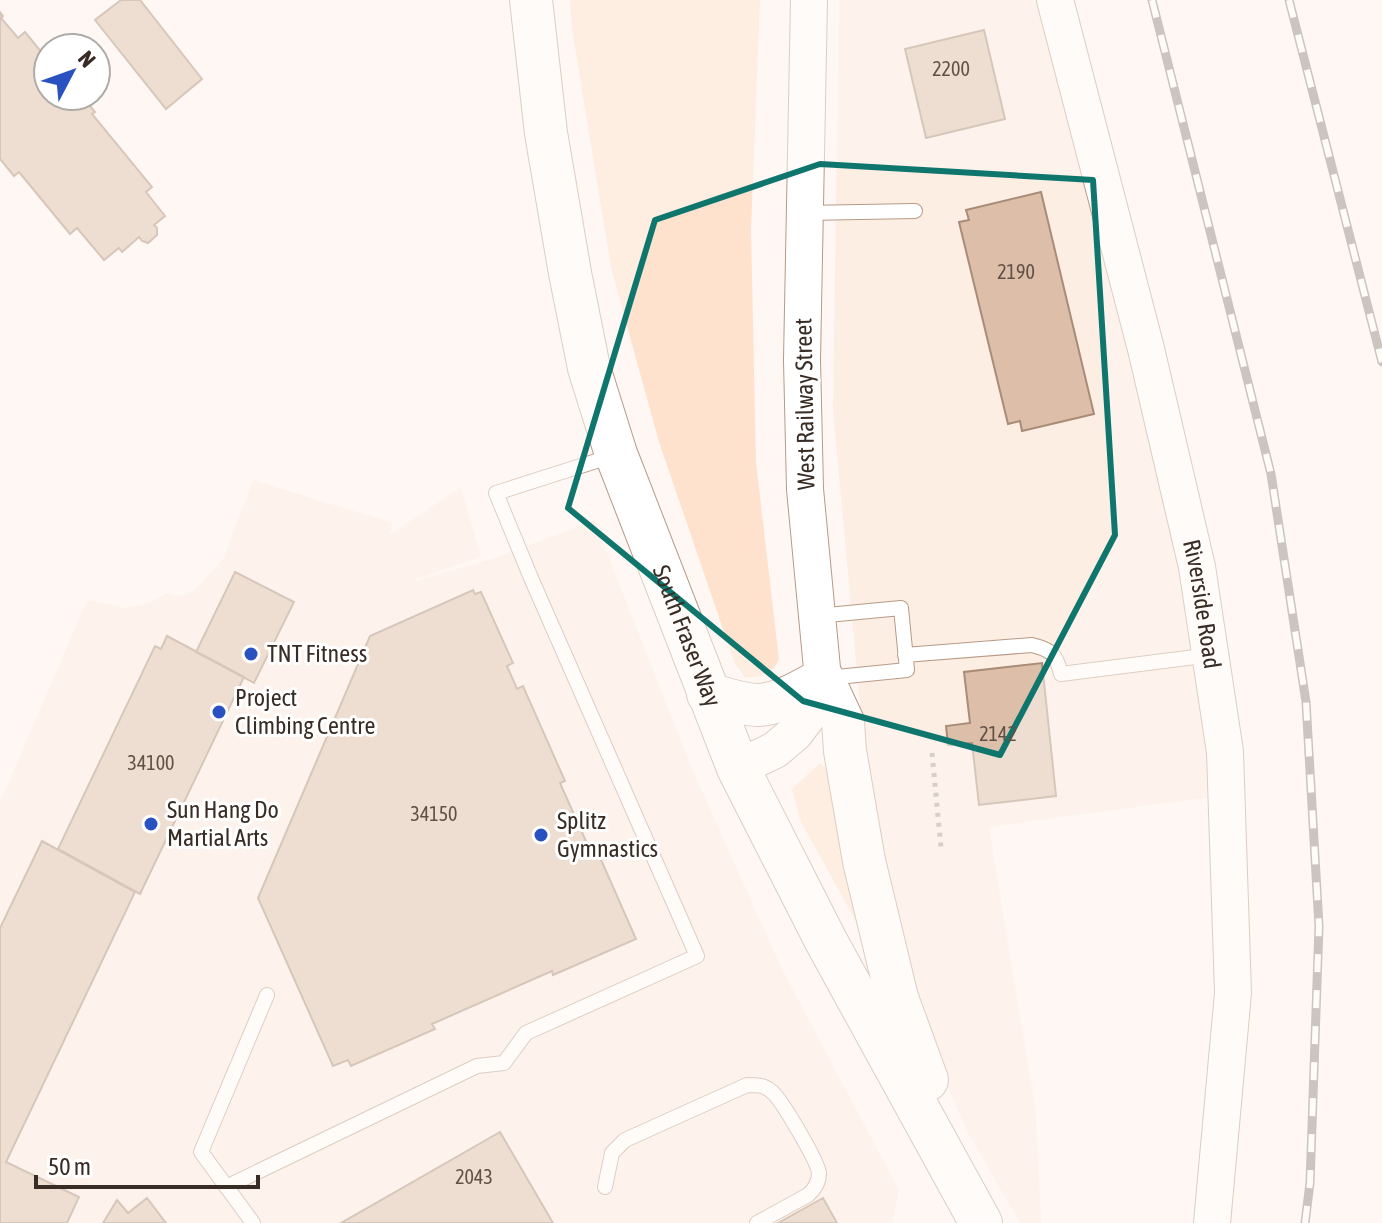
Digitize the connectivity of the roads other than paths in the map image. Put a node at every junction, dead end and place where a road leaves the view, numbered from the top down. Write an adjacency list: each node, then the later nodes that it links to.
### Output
1 (531, 0): 6 (main road, South Fraser Way)
2 (809, 0): 5 (street, West Railway Street)
3 (1055, 0): 8 (street, Riverside Road)
4 (915, 211): 5 (lane)
5 (804, 213): 7 (street, West Railway Street)
6 (616, 454): 11 (main road, South Fraser Way); 14 (lane)
7 (817, 616): 9 (lane); 10 (street, West Railway Street)
8 (1211, 655): 9 (lane); 19 (street, Riverside Road)
9 (906, 663): 10 (lane)
10 (823, 679): 11 (main road); 12 (street, West Railway Street); 18 (main road)
11 (708, 694): 12 (main road, South Fraser Way)
12 (738, 768): 18 (main road, South Fraser Way)
13 (267, 995): 14 (lane)
14 (226, 1187): 16 (lane)
15 (605, 1187): 17 (lane)
16 (253, 1223)
17 (757, 1223)
18 (982, 1223)
19 (1212, 1223)

